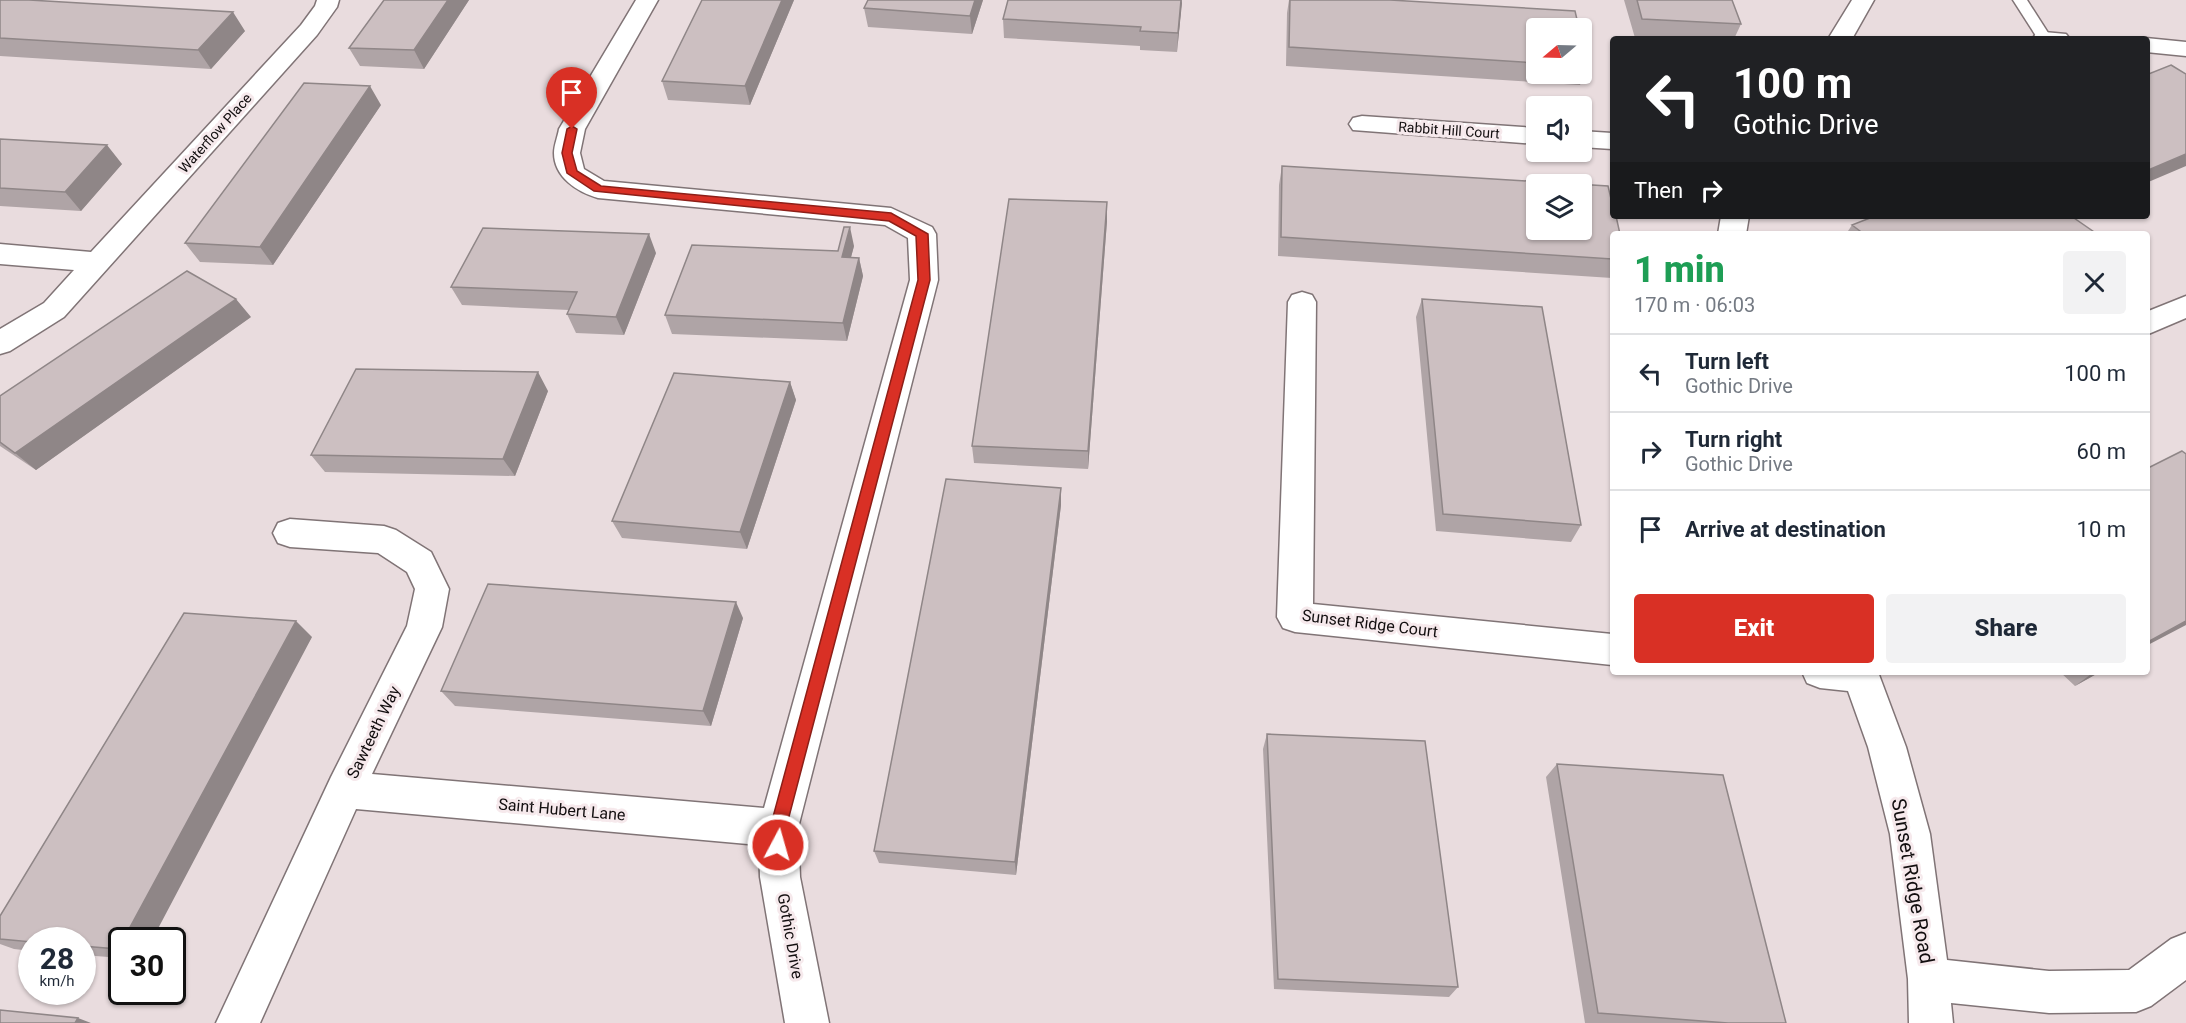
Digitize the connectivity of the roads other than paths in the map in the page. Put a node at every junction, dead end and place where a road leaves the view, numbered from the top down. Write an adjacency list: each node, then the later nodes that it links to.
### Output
1 (328, 0): 14 (street, Waterflow Place)
2 (647, 0): 23 (street, Gothic Drive)
3 (1863, 0): 5 (street)
4 (2020, 0): 6 (lane)
5 (1844, 36)
6 (2047, 36)
7 (2150, 45): 8 (street)
8 (2186, 49)
9 (1362, 124): 10 (street, Rabbit Hill Court)
10 (1526, 135)
11 (1592, 140): 12 (street)
12 (1610, 141)
13 (0, 254): 14 (street)
14 (97, 262): 18 (street, Waterflow Place)
15 (1302, 302): 20 (street, Sunset Ridge Court)
16 (2186, 306): 17 (street)
17 (2150, 323)
18 (0, 343)
19 (290, 533): 22 (street, Sawteeth Way)
20 (1610, 650)
21 (1861, 675): 25 (street, Sunset Ridge Road)
22 (345, 790): 23 (street, Saint Hubert Lane); 26 (street, Sawteeth Way)
23 (778, 828): 27 (street, Gothic Drive)
24 (2186, 954): 25 (street)
25 (1929, 979): 28 (street, Sunset Ridge Road)
26 (238, 1023)
27 (807, 1023)
28 (1930, 1023)

